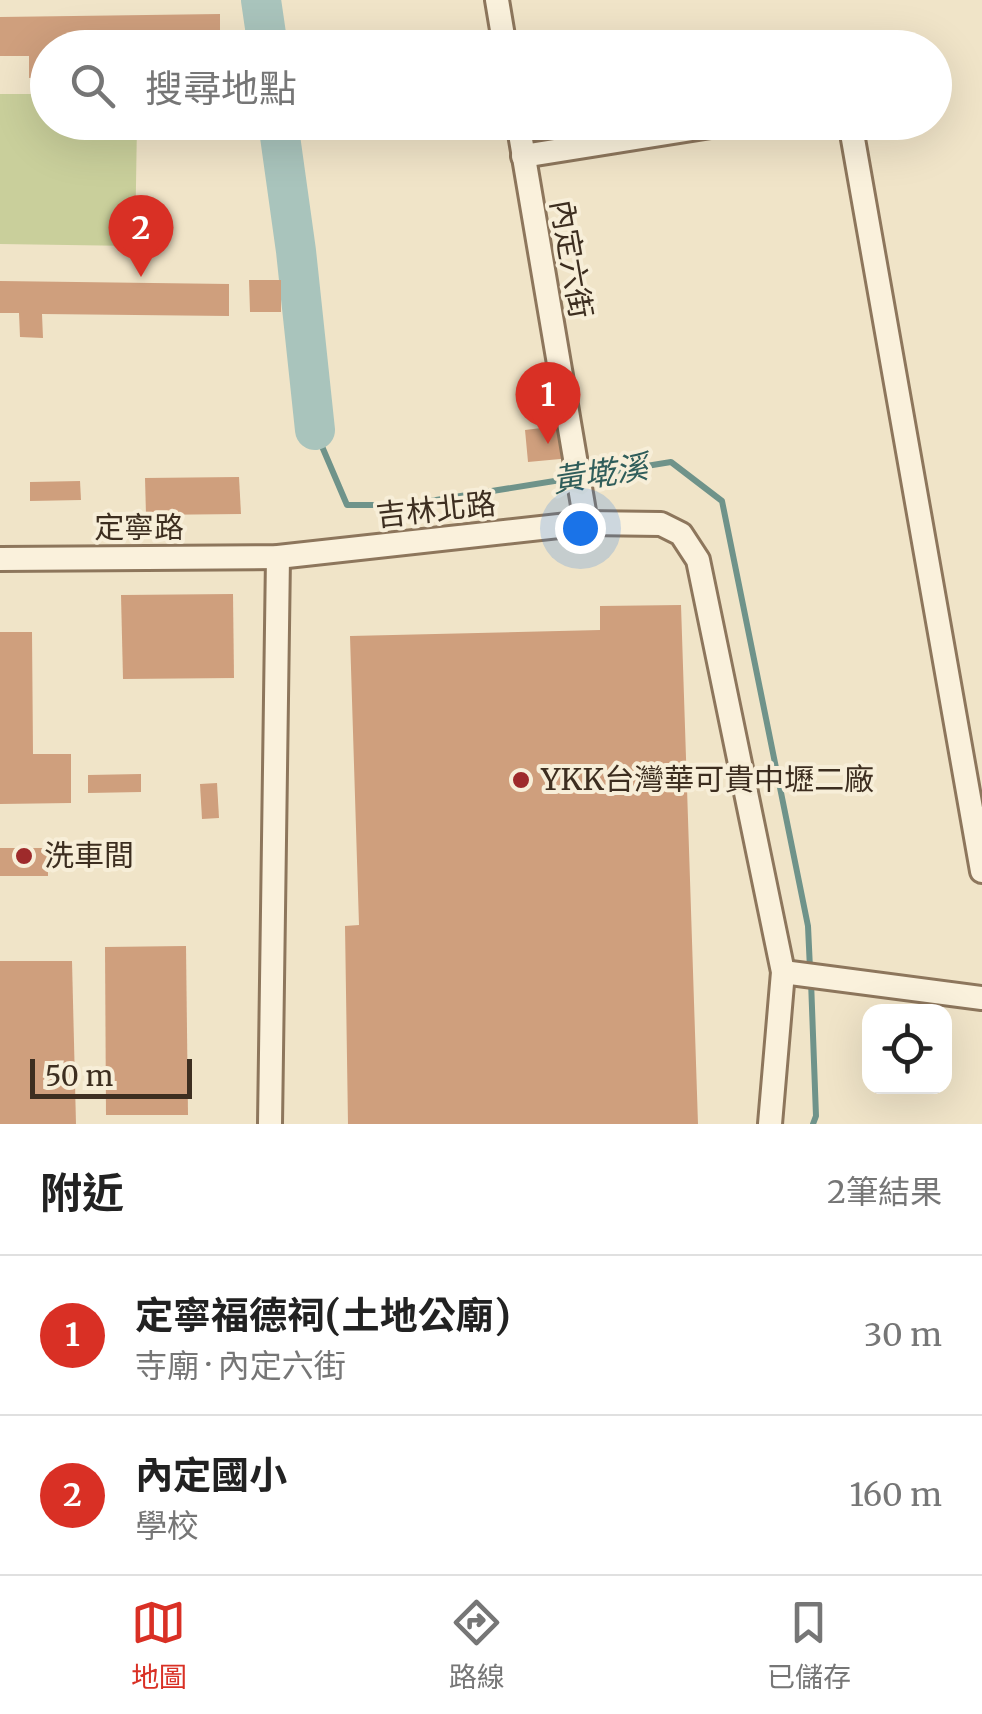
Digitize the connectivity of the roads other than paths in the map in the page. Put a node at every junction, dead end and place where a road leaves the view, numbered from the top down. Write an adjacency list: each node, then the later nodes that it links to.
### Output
1 (497, 0): 2 (street)
2 (502, 30)
3 (521, 140): 6 (street, 內定六街)
4 (623, 140): 6 (street)
5 (853, 140): 10 (street)
6 (523, 156): 7 (street, 內定六街)
7 (586, 523): 8 (street, 吉林北路); 11 (street, 吉林北路)
8 (278, 557): 9 (street, 定寧路); 13 (street)
9 (0, 559)
10 (981, 865)
11 (783, 972): 12 (street); 14 (street, 吉林北路)
12 (982, 998)
13 (270, 1124)
14 (770, 1124)

